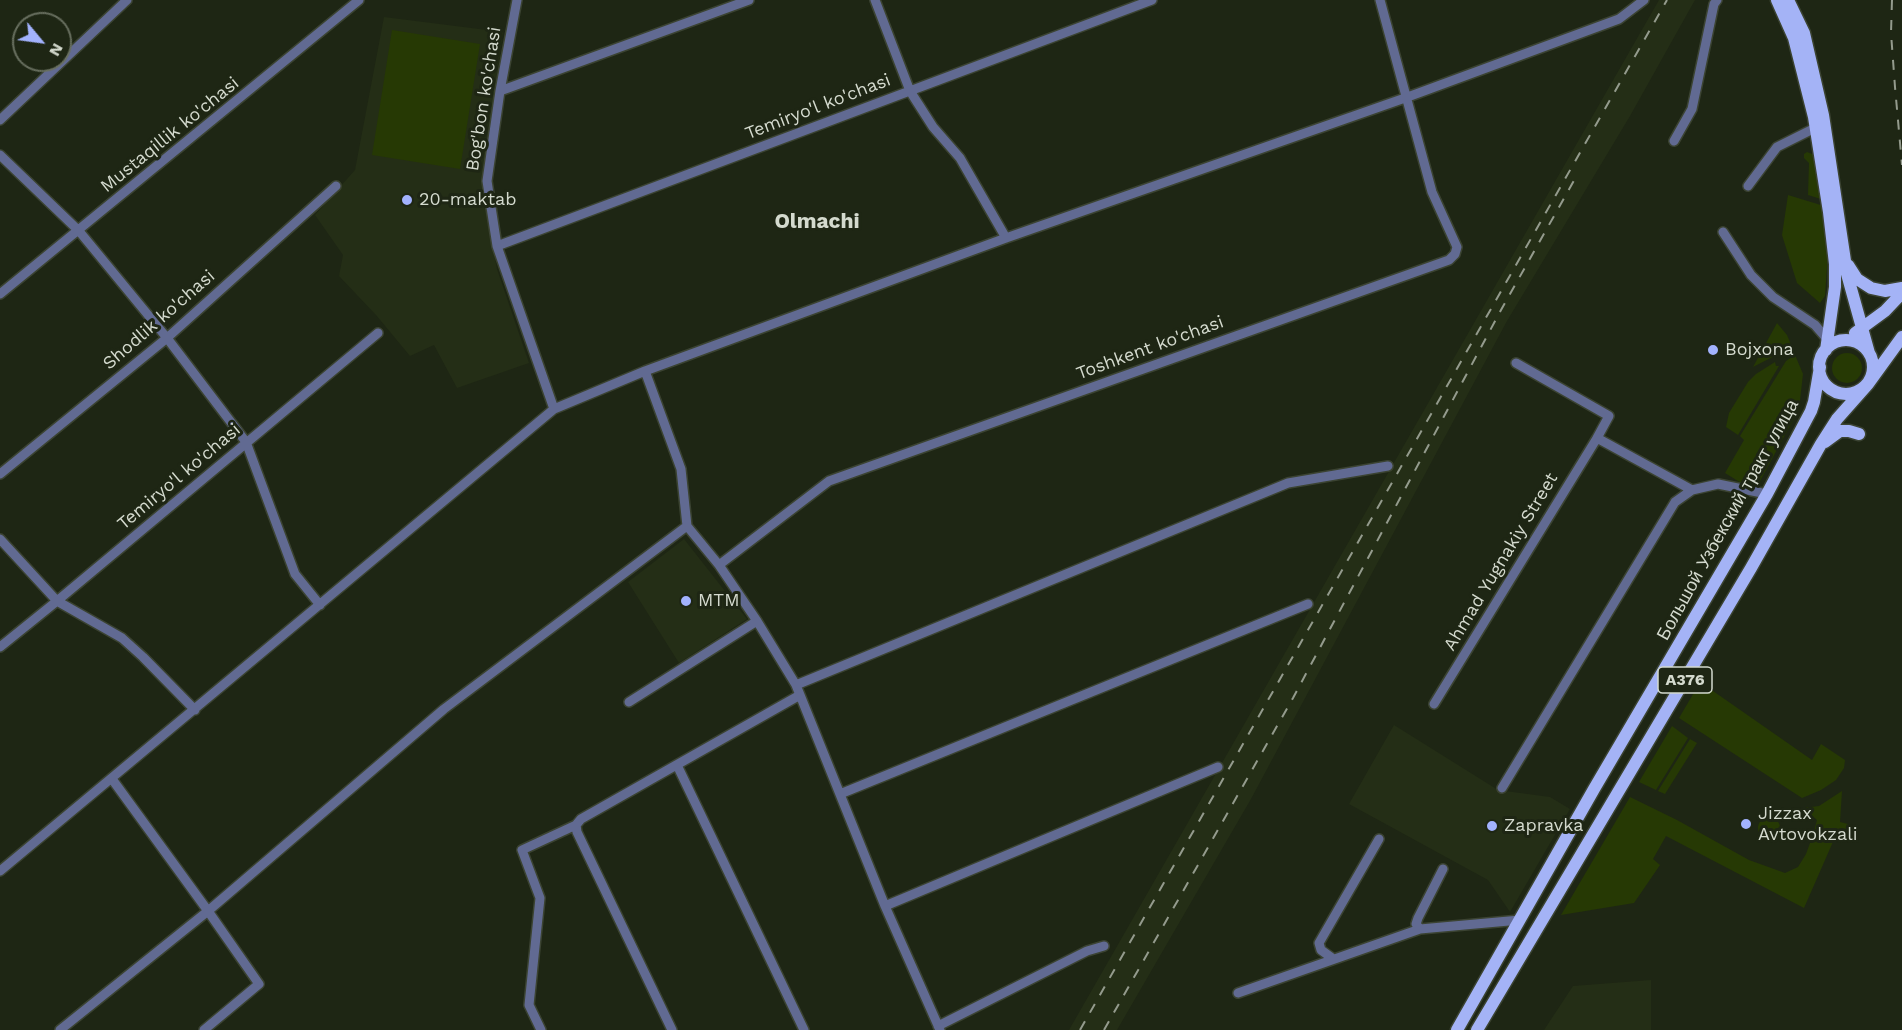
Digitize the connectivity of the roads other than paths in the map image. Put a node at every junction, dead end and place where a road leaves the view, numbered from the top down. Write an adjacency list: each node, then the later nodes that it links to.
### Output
1 (127, 0): 15 (street)
2 (359, 0): 21 (street, Mustaqillik ko'chasi)
3 (517, 0): 12 (street, Bog'bon ko'chasi)
4 (749, 0): 12 (street)
5 (875, 0): 13 (street)
6 (1152, 0): 13 (street, Temiryo'l ko'chasi)
7 (1380, 0): 14 (street)
8 (1644, 0): 14 (street)
9 (1717, 0): 17 (street)
10 (1777, 0): 16 (main road)
11 (1788, 0): 16 (main road)
12 (500, 91): 24 (street, Bog'bon ko'chasi)
13 (910, 91): 23 (street); 24 (street, Temiryo'l ko'chasi)
14 (1405, 98): 23 (street); 50 (street, Toshkent ko'chasi)
15 (0, 120)
16 (1820, 127): 20 (street); 25 (main road); 33 (main road)
17 (1674, 141)
18 (0, 154): 21 (street)
19 (336, 186): 32 (street, Shodlik ko'chasi)
20 (1748, 186)
21 (79, 231): 28 (street, Mustaqillik ko'chasi); 32 (street)
22 (1723, 232): 33 (street)
23 (1006, 238): 37 (street)
24 (497, 246): 39 (street, Bog'bon ko'chasi)
25 (1844, 257): 26 (main road); 29 (main road)
26 (1902, 288)
27 (1902, 293): 29 (main road)
28 (0, 294)
29 (1862, 330): 33 (main road); 34 (main road)
30 (378, 333): 42 (street, Temiryo'l ko'chasi)
31 (1902, 337): 38 (main road)
32 (167, 338): 42 (street); 45 (street, Shodlik ko'chasi)
33 (1830, 344): 34 (main road); 36 (main road)
34 (1869, 353): 38 (main road)
35 (1516, 363): 41 (street, Ahmad Yugnakiy Street)
36 (1820, 367): 38 (main road); 47 (main road, Большой Узбекский тракт улица)
37 (645, 371): 39 (street); 48 (street)
38 (1868, 384): 43 (main road, A376)
39 (554, 409): 53 (street)
40 (1859, 434): 43 (main road)
41 (1597, 438): 46 (street); 59 (street, Ahmad Yugnakiy Street)
42 (246, 442): 51 (street, Temiryo'l ko'chasi); 53 (street)
43 (1821, 444): 84 (main road, A376)
44 (1388, 466): 56 (street)
45 (0, 474)
46 (1692, 490): 47 (street); 64 (street)
47 (1767, 494): 72 (main road, Большой Узбекский тракт улица)
48 (687, 526): 50 (street); 71 (street)
49 (0, 539): 51 (street)
50 (719, 565): 54 (street)
51 (57, 601): 55 (street, Temiryo'l ko'chasi); 60 (street)
52 (1308, 604): 65 (street)
53 (320, 605): 60 (street)
54 (758, 621): 56 (street); 58 (street)
55 (0, 647)
56 (796, 685): 57 (street)
57 (800, 695): 61 (street); 65 (street)
58 (629, 702)
59 (1434, 704)
60 (195, 710): 63 (street)
61 (677, 765): 66 (street); 82 (street)
62 (1218, 767): 70 (street)
63 (111, 779): 69 (street); 71 (street)
64 (1502, 788)
65 (840, 794): 70 (street)
66 (576, 825): 80 (street); 81 (street)
67 (1379, 839): 75 (street)
68 (1443, 869): 73 (street)
69 (0, 871)
70 (885, 906): 77 (street)
71 (208, 911): 78 (street); 79 (street)
72 (1520, 920): 73 (street); 83 (main road, Большой Узбекский тракт улица)
73 (1420, 929): 75 (street)
74 (1104, 946): 77 (street)
75 (1332, 958): 76 (street)
76 (1238, 993)
77 (939, 1028)
78 (60, 1030)
79 (204, 1030)
80 (541, 1030)
81 (672, 1030)
82 (804, 1030)
83 (1457, 1030)
84 (1477, 1030)

